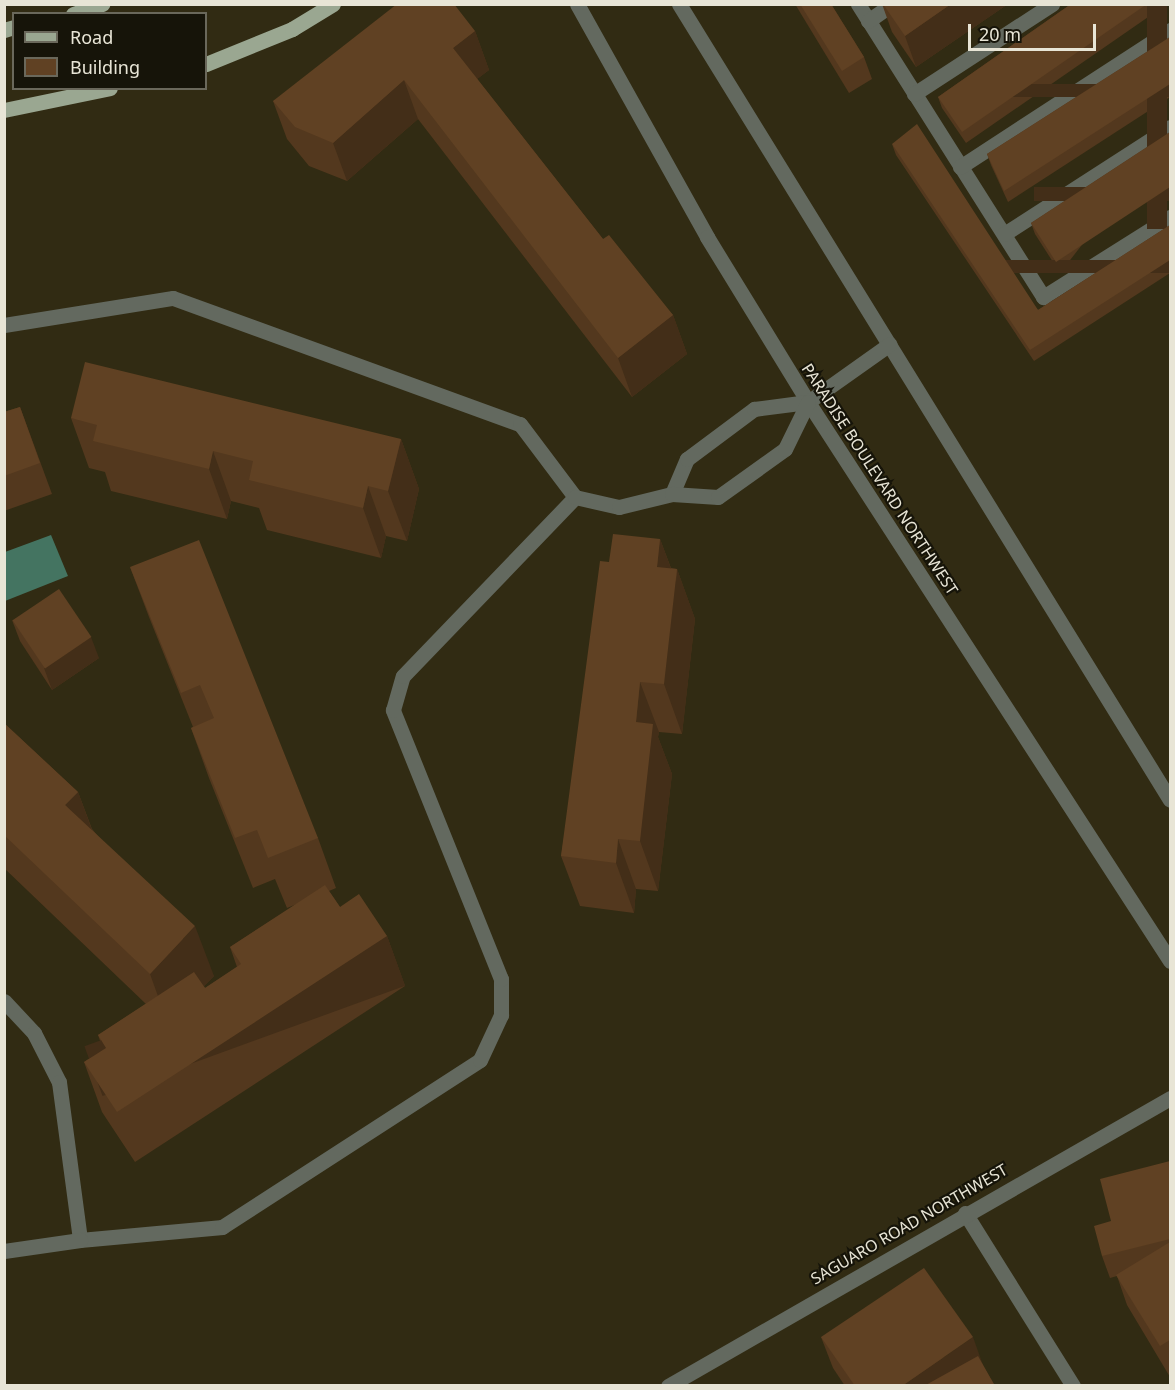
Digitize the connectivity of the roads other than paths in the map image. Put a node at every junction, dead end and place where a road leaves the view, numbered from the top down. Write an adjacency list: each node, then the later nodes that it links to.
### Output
1 (102, 4): 8 (main road)
2 (333, 4): 11 (main road)
3 (578, 4): 21 (street, PARADISE BOULEVARD NORTHWEST)
4 (679, 4): 20 (street)
5 (858, 4): 9 (street)
6 (892, 4): 9 (street)
7 (1052, 4): 13 (street)
8 (79, 12)
9 (868, 21): 13 (street)
10 (1170, 30): 16 (street)
11 (207, 64)
12 (100, 90): 14 (main road)
13 (914, 94): 16 (street)
14 (4, 110)
15 (1170, 127): 18 (street)
16 (960, 166): 18 (street)
17 (1170, 217): 18 (street)
18 (1004, 234)
19 (4, 325): 23 (street)
20 (890, 344): 21 (street); 24 (street)
21 (808, 402): 22 (street); 22 (street); 25 (street, PARADISE BOULEVARD NORTHWEST)
22 (672, 494): 23 (street)
23 (575, 497): 29 (street)
24 (1170, 800)
25 (1170, 961)
26 (4, 1001): 29 (street)
27 (1170, 1098): 28 (street, SAGUARO ROAD NORTHWEST)
28 (965, 1213): 31 (street, SAGUARO ROAD NORTHWEST); 32 (street)
29 (80, 1240): 30 (street)
30 (4, 1251)
31 (668, 1386)
32 (1072, 1386)

